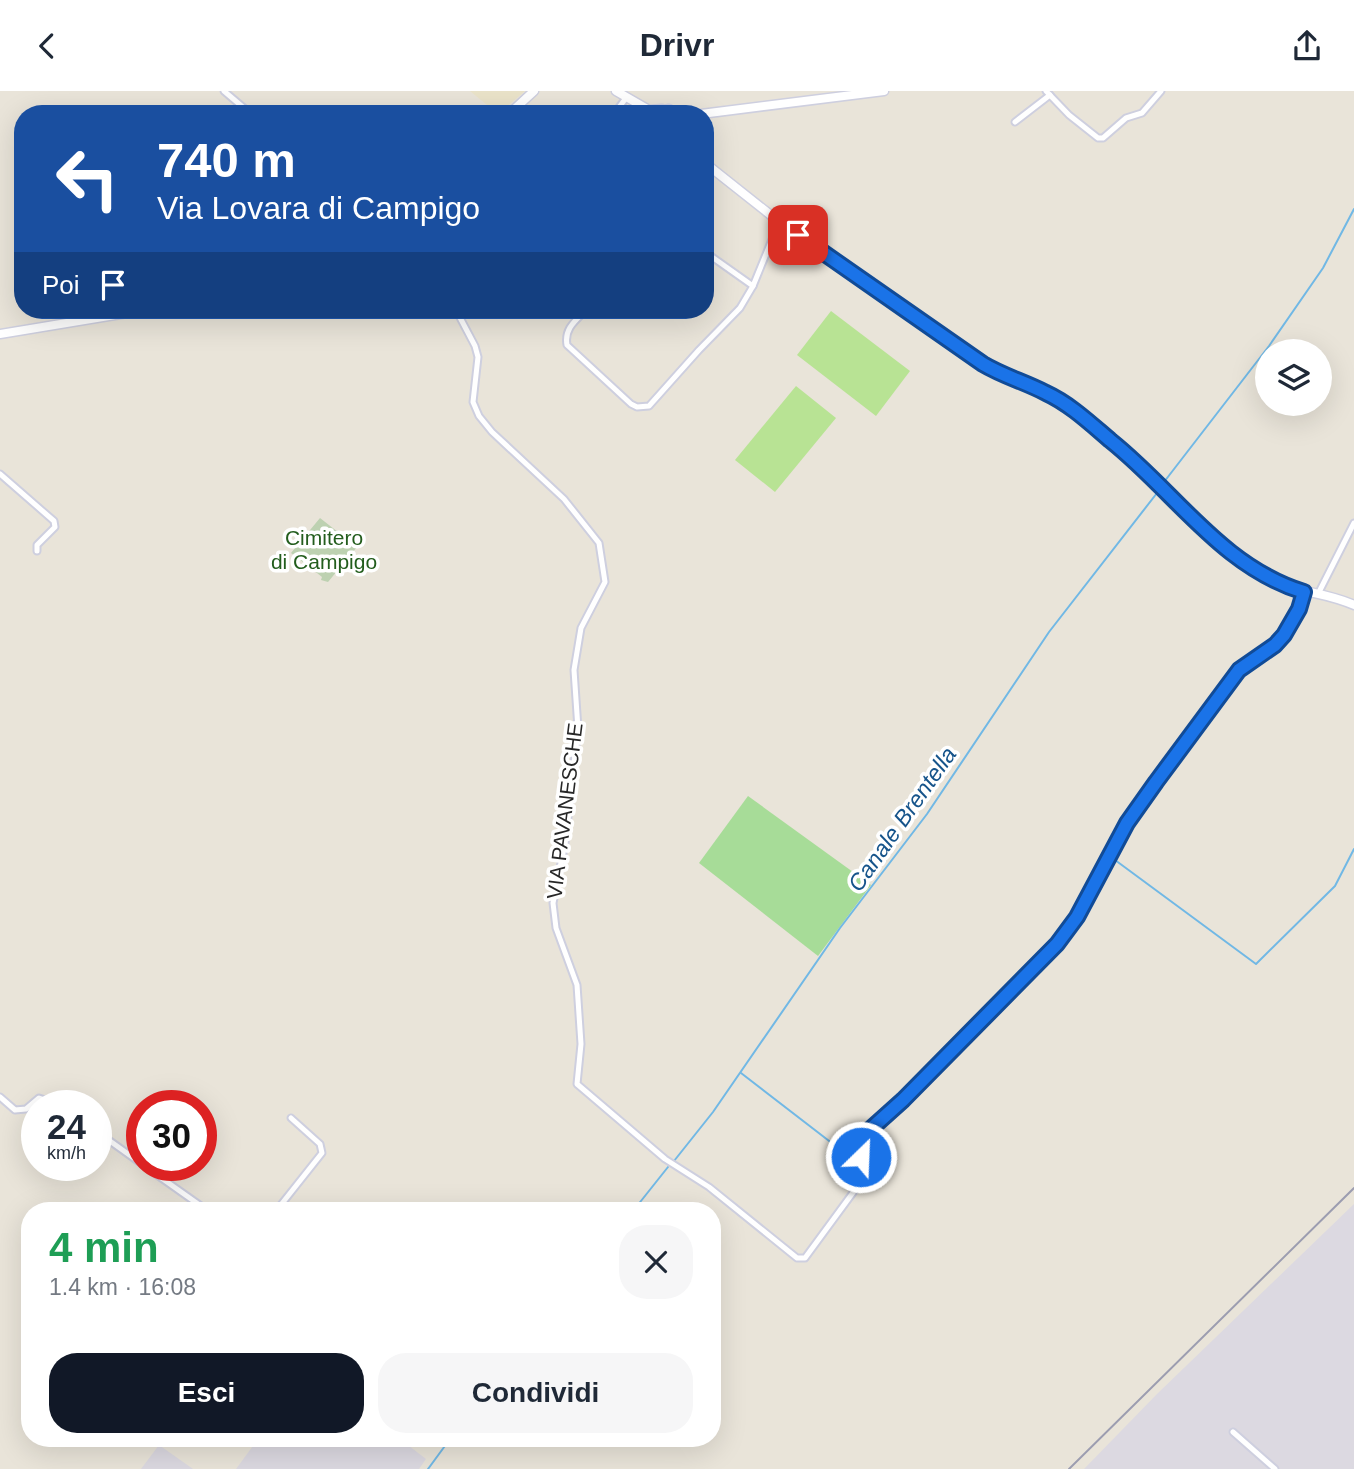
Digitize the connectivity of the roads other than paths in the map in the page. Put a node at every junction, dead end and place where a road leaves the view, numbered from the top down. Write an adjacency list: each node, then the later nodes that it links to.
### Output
1 (224, 91): 10 (street)
2 (534, 91): 11 (street)
3 (819, 91): 9 (street)
4 (884, 91): 6 (street)
5 (1161, 91): 7 (street)
6 (871, 92): 9 (street)
7 (1048, 93): 14 (street)
8 (623, 95): 12 (street)
9 (827, 99): 13 (street)
10 (240, 105)
11 (519, 105)
12 (640, 105)
13 (714, 112)
14 (1015, 122)
15 (714, 170): 16 (street)
16 (782, 224): 18 (street); 26 (street)
17 (714, 258): 18 (street)
18 (753, 286): 21 (street)
19 (79, 319): 22 (street)
20 (461, 319): 26 (street, VIA PAVANESCHE)
21 (577, 319)
22 (3, 333)
23 (0, 474): 25 (street)
24 (1354, 523): 27 (street)
25 (37, 551)
26 (1304, 592): 27 (street)
27 (1319, 593): 28 (street)
28 (1354, 605)
29 (0, 1097): 30 (street)
30 (21, 1109)
31 (291, 1118): 34 (street)
32 (165, 1181): 33 (street)
33 (195, 1202)
34 (283, 1202)
35 (1233, 1432): 36 (street)
36 (1275, 1469)

